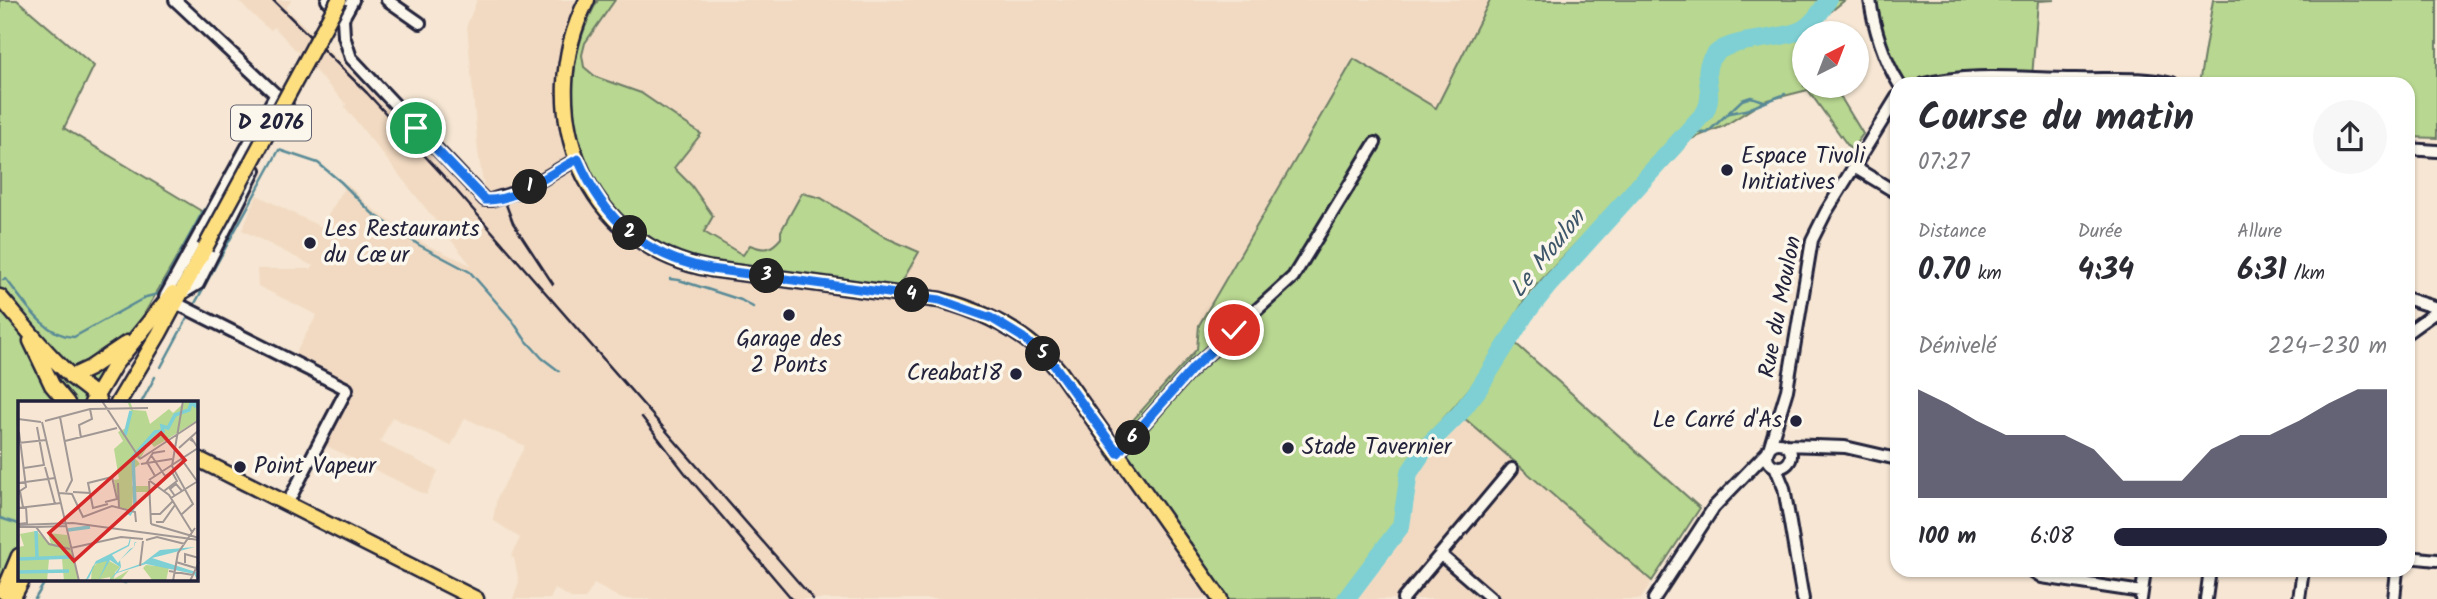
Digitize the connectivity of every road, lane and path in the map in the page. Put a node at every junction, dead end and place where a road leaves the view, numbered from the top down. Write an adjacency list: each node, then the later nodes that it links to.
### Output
1 (175, 0): 11 (street)
2 (327, 0): 8 (street)
3 (338, 0): 19 (main road, D 2076, bridge)
4 (353, 0): 8 (street)
5 (387, 0): 9 (street)
6 (587, 0): 16 (main road)
7 (1870, 0): 10 (street)
8 (342, 18): 16 (street)
9 (420, 23)
10 (1896, 77)
11 (275, 94): 21 (street); 24 (street)
12 (1890, 108): 17 (street, Rue du Moulon)
13 (1375, 143): 38 (street)
14 (2415, 149): 15 (street)
15 (2437, 151)
16 (578, 159): 38 (main road)
17 (1854, 167): 18 (street); 34 (street, Rue du Moulon)
18 (1890, 189)
19 (194, 268): 21 (main road, D 2076); 24 (main road, D 2076)
20 (0, 297): 25 (main road)
21 (178, 299): 29 (main road, D 2076); 46 (street)
22 (2415, 302): 23 (street)
23 (2437, 310): 26 (street)
24 (154, 317): 27 (main road, D 2076); 31 (main road, D 2076)
25 (25, 327): 28 (main road); 30 (main road)
26 (2415, 327)
27 (134, 339): 28 (main road, D 2076); 31 (main road, D 2076)
28 (71, 377): 31 (main road)
29 (127, 388): 32 (main road); 33 (main road, D 2076)
30 (66, 401)
31 (98, 401)
32 (114, 401)
33 (119, 401)
34 (1779, 419): 35 (street, Rue du Moulon); 37 (street, Rue du Moulon)
35 (1784, 444): 36 (street); 37 (street); 41 (street)
36 (1813, 445): 39 (street); 41 (street)
37 (1769, 450): 42 (street); 44 (street)
38 (1118, 453): 63 (main road)
39 (1890, 457)
40 (198, 459): 46 (main road)
41 (1789, 459): 42 (street); 45 (street)
42 (1773, 465): 44 (street); 45 (street)
43 (1512, 469): 48 (street)
44 (1746, 473): 66 (street)
45 (1784, 488): 67 (street)
46 (287, 504): 62 (main road)
47 (18, 551): 53 (main road)
48 (1441, 555): 64 (street); 65 (street)
49 (2415, 558): 51 (street)
50 (18, 559): 60 (main road)
51 (2437, 560)
52 (18, 574): 60 (main road)
53 (0, 575)
54 (2042, 577): 61 (street)
55 (2143, 577): 61 (street)
56 (2209, 577): 68 (street)
57 (2302, 577): 69 (street)
58 (2396, 577): 70 (street)
59 (20, 582): 60 (main road)
60 (5, 596)
61 (2142, 596)
62 (476, 599)
63 (1220, 599)
64 (1403, 599)
65 (1492, 599)
66 (1654, 599)
67 (1803, 599)
68 (2206, 599)
69 (2299, 599)
70 (2394, 599)

